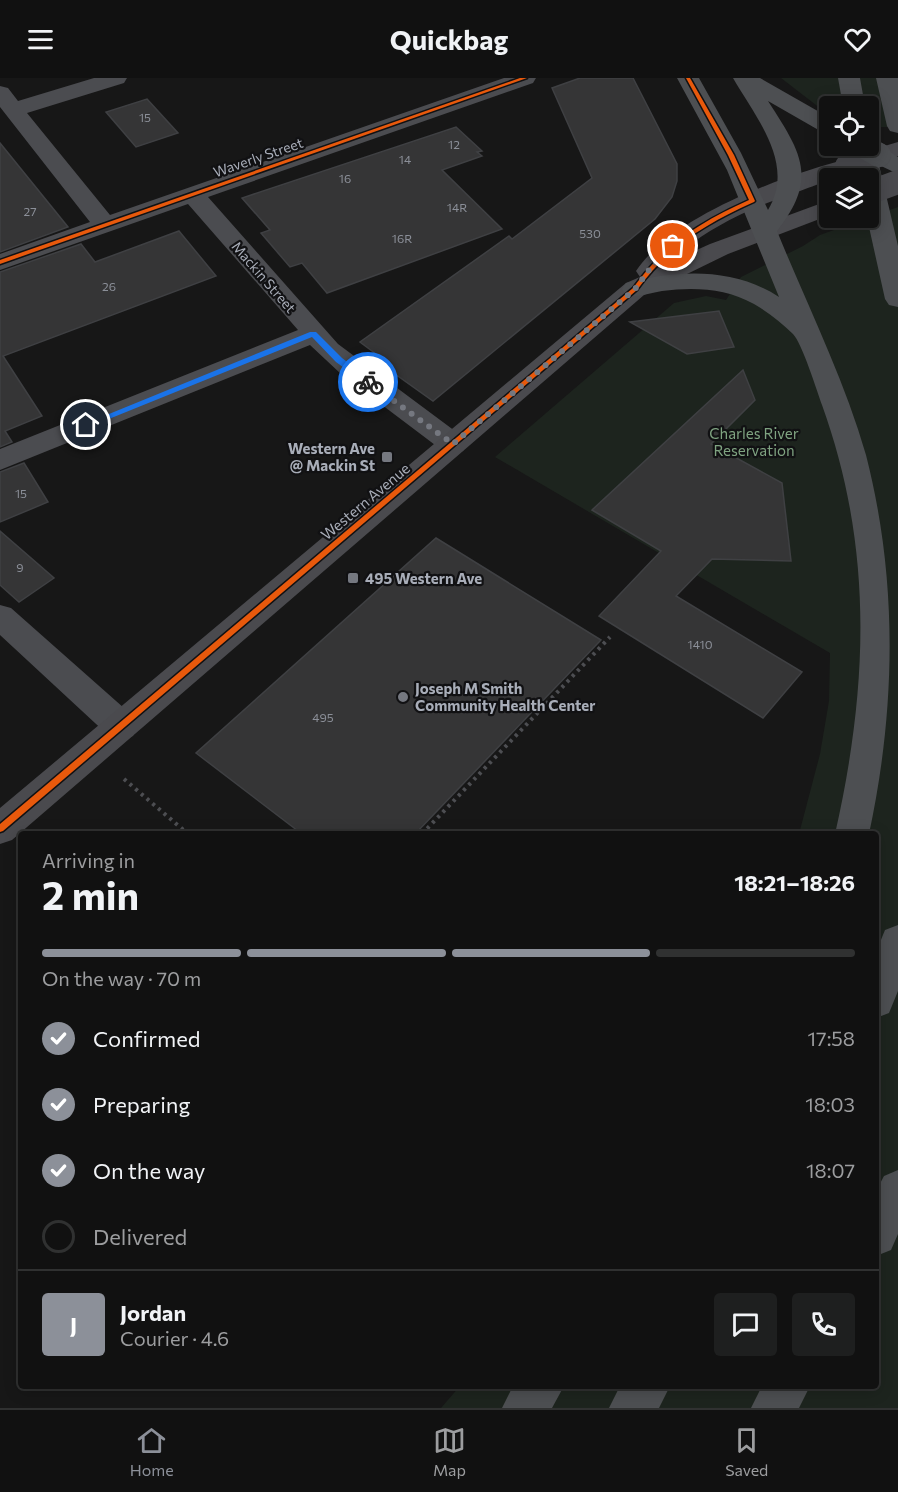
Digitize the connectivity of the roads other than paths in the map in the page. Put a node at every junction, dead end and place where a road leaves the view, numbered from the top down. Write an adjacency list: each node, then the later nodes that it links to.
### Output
1 (116, 78): 9 (street)
2 (525, 78): 17 (street, Waverly Street)
3 (688, 78): 18 (main road)
4 (744, 78): 7 (main road); 12 (main road)
5 (849, 78): 8 (main road)
6 (887, 78): 11 (main road)
7 (772, 87): 10 (main road); 12 (main road)
8 (852, 96)
9 (7, 102): 20 (street)
10 (819, 119)
11 (898, 126)
12 (784, 148): 15 (main road)
13 (880, 153): 15 (main road, Western Avenue, bridge); 24 (main road)
14 (898, 182): 16 (main road, bridge)
15 (792, 186): 18 (main road, Western Avenue); 21 (main road)
16 (879, 189)
17 (192, 195): 20 (street, Waverly Street); 26 (street, Mackin Street)
18 (752, 201): 21 (main road); 23 (main road, Western Avenue)
19 (819, 211): 21 (main road, Western Avenue)
20 (105, 225): 22 (street, Waverly Street)
21 (764, 231): 23 (main road, Western Avenue); 25 (main road)
22 (0, 262)
23 (635, 289): 25 (main road); 27 (main road, Western Avenue)
24 (898, 299)
25 (807, 333): 32 (main road)
26 (313, 334): 27 (street, Mackin Street); 28 (street)
27 (453, 444): 30 (main road, Western Avenue)
28 (0, 460)
29 (0, 617): 30 (street)
30 (121, 726): 31 (main road, Western Avenue)
31 (0, 829)
32 (853, 831)
33 (898, 942): 34 (main road)
34 (879, 992)
35 (898, 1190): 36 (main road)
36 (879, 1229)
37 (540, 1389): 40 (main road)
38 (646, 1389): 41 (main road)
39 (786, 1389): 42 (main road)
40 (524, 1408)
41 (631, 1408)
42 (773, 1408)

